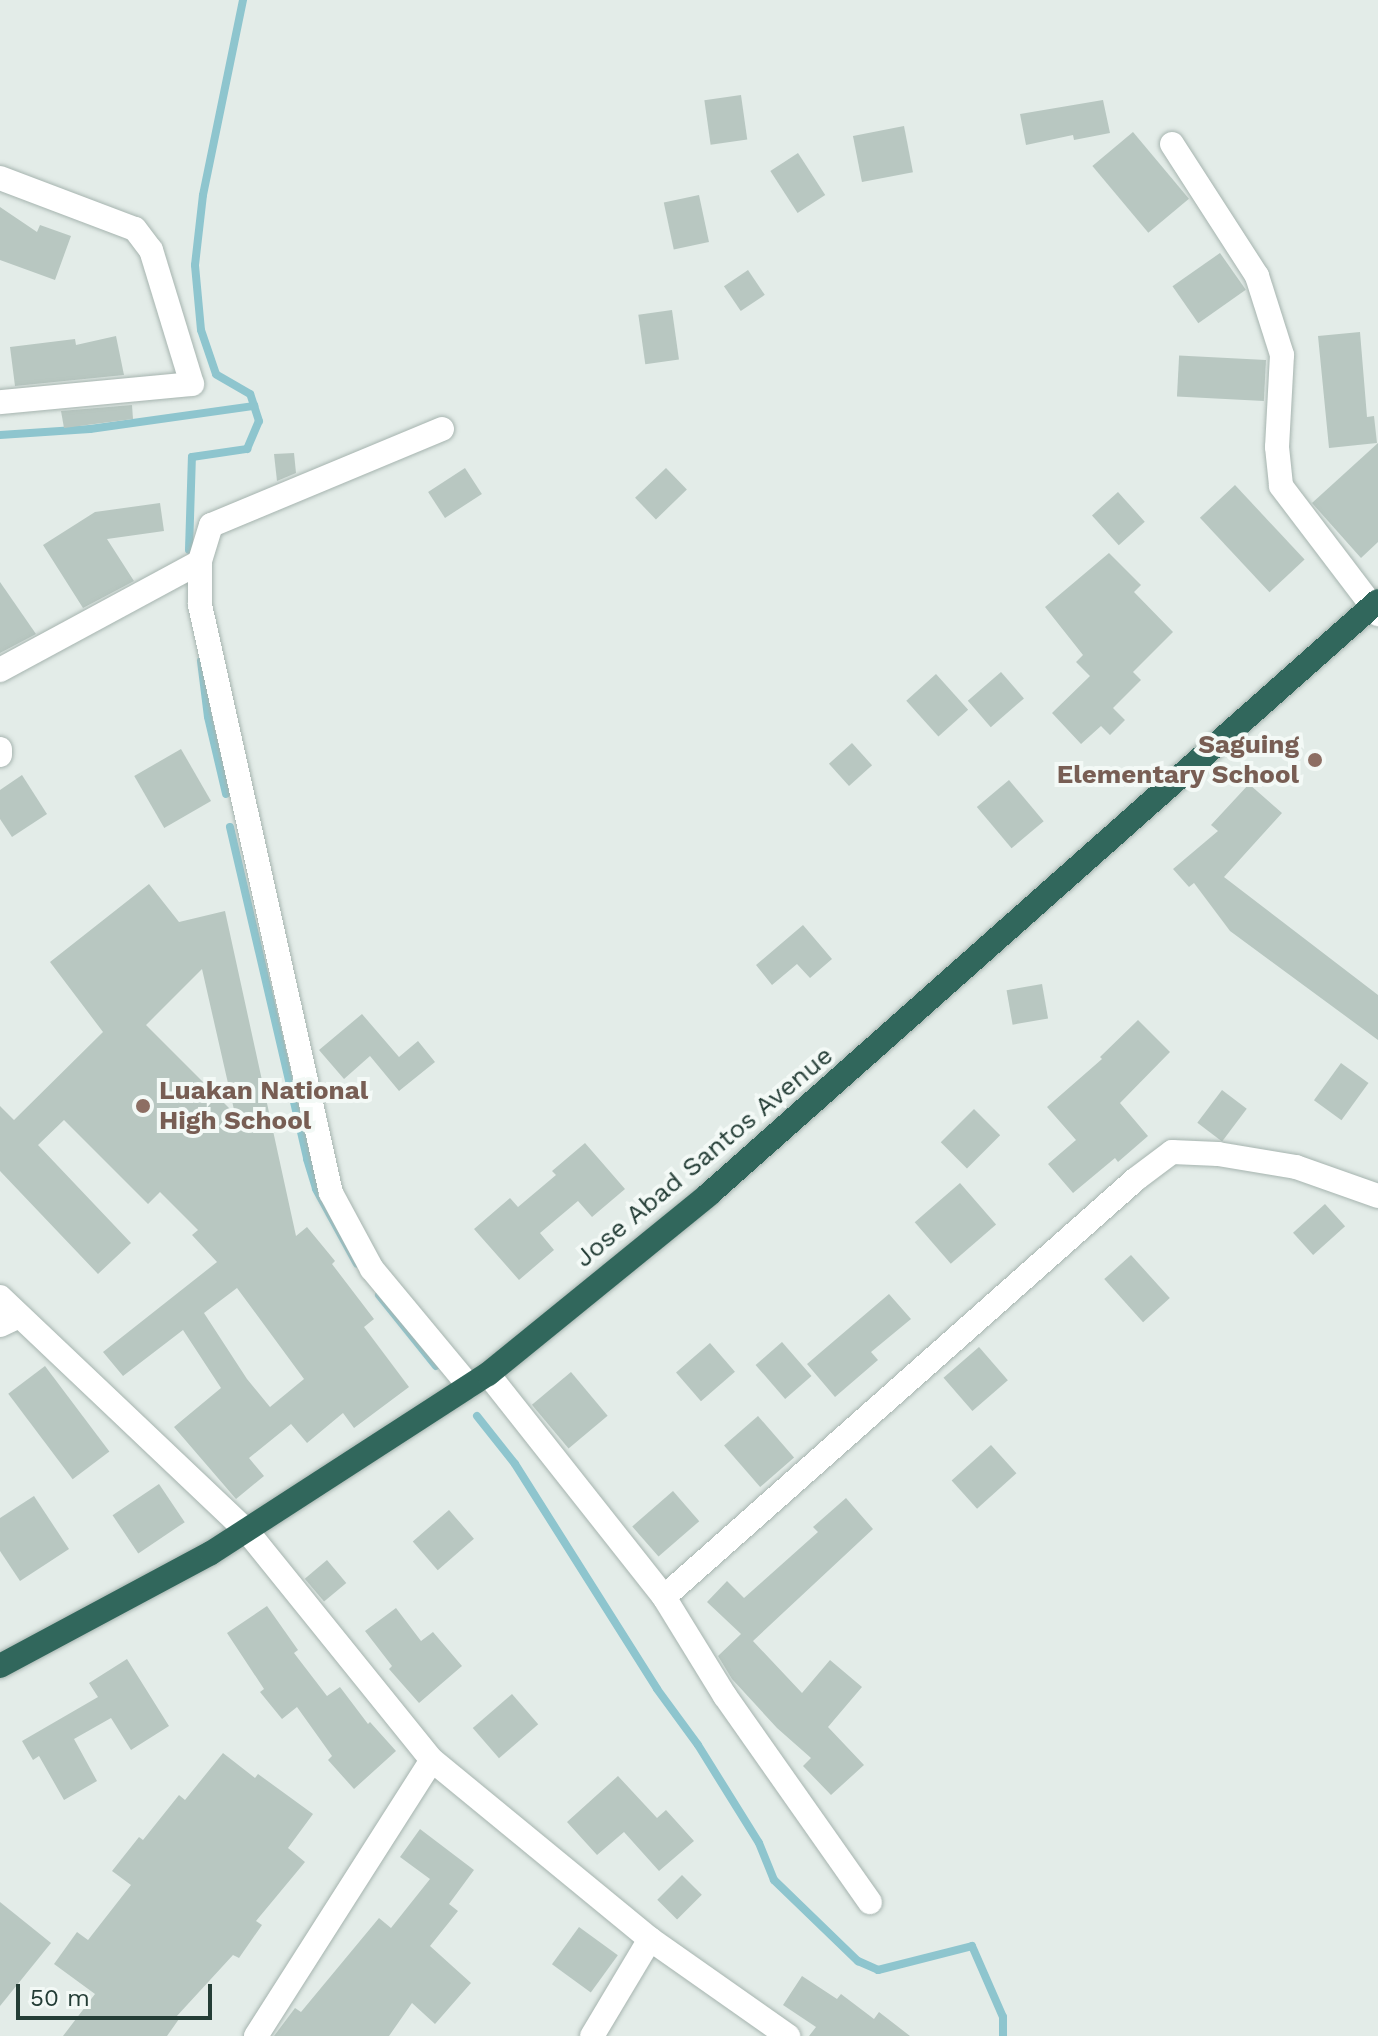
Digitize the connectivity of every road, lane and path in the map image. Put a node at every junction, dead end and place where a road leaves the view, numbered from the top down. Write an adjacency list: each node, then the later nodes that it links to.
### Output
1 (1172, 144): 6 (street)
2 (0, 178): 3 (street)
3 (0, 402)
4 (442, 429): 5 (street)
5 (200, 562): 7 (street); 11 (street)
6 (1376, 607): 11 (highway, Jose Abad Santos Avenue)
7 (0, 670)
8 (1378, 1196): 13 (street)
9 (0, 1297): 10 (street)
10 (9, 1320): 12 (street)
11 (478, 1380): 12 (highway, Jose Abad Santos Avenue); 13 (street)
12 (247, 1531): 14 (highway, Jose Abad Santos Avenue); 15 (street)
13 (664, 1597): 16 (street)
14 (0, 1666)
15 (432, 1760): 17 (street); 18 (street)
16 (870, 1902)
17 (650, 1939): 19 (street); 20 (street)
18 (256, 2036)
19 (592, 2036)
20 (788, 2036)

